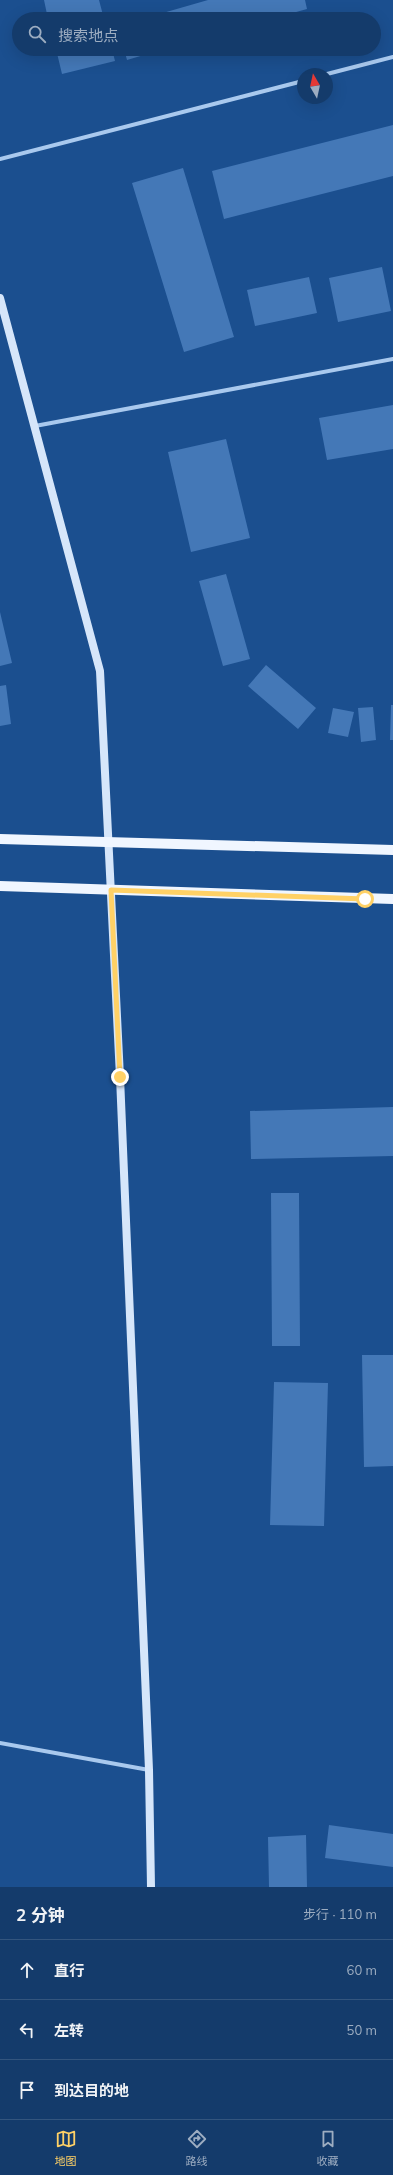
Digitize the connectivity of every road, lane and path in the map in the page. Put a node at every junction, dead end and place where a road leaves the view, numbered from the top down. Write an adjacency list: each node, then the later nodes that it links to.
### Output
1 (393, 57): 2 (street)
2 (333, 72)
3 (297, 82): 4 (street)
4 (0, 159)
5 (0, 298): 7 (main road)
6 (393, 359): 7 (street)
7 (34, 426): 9 (main road)
8 (0, 839): 9 (main road)
9 (108, 842): 10 (main road); 12 (main road)
10 (393, 850)
11 (0, 886): 12 (main road)
12 (111, 890): 13 (main road); 15 (main road)
13 (393, 899)
14 (0, 1743): 15 (street)
15 (149, 1770): 16 (main road)
16 (150, 1887)

